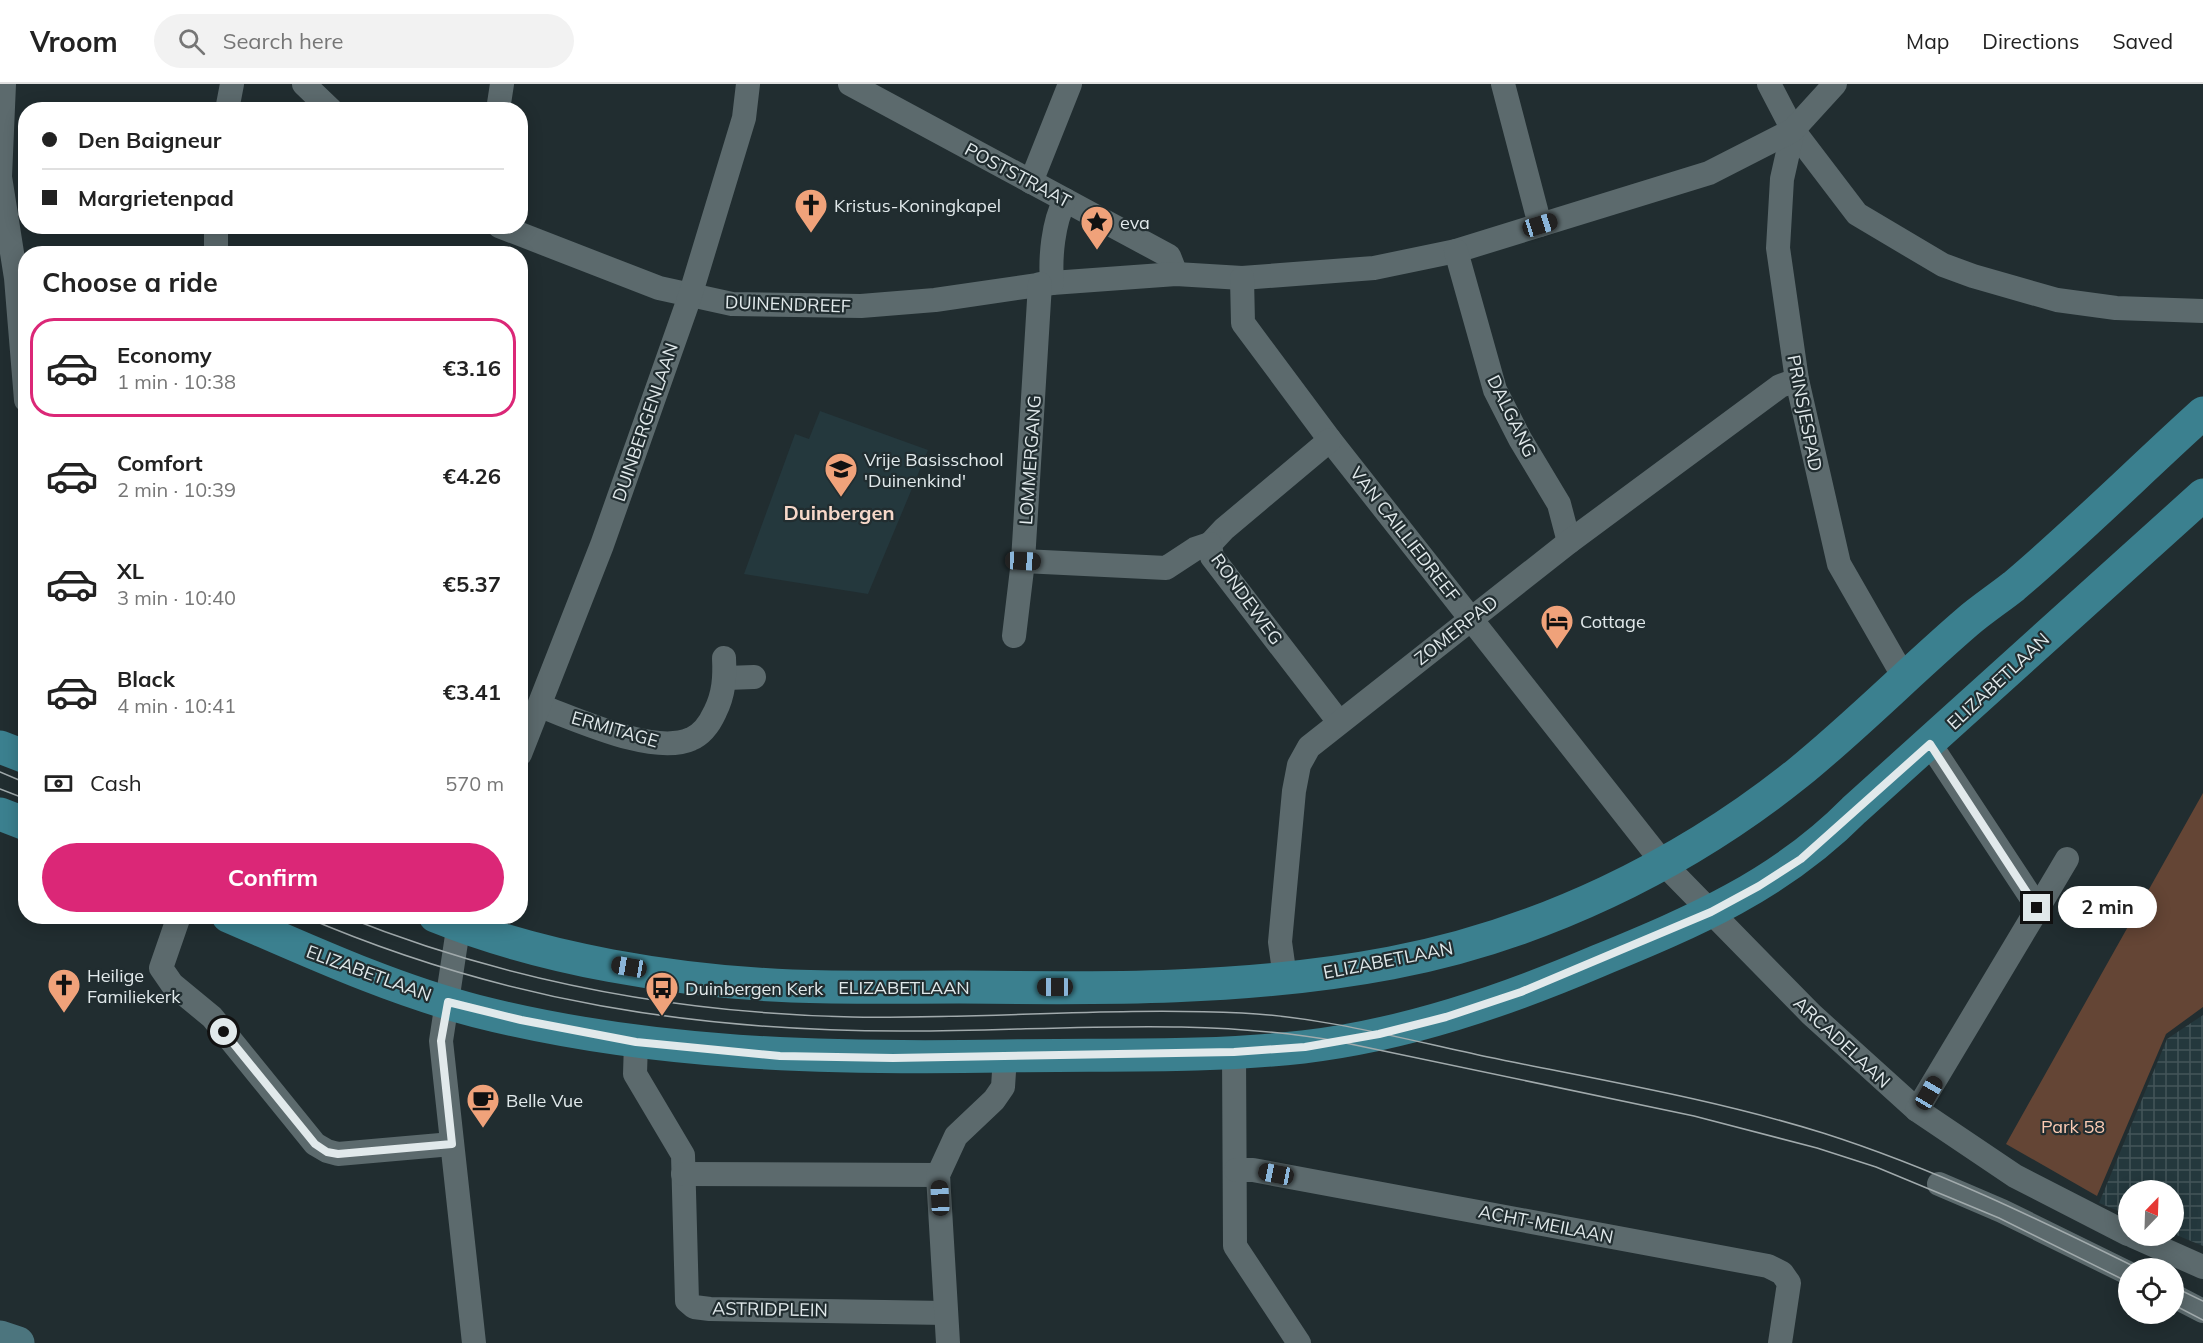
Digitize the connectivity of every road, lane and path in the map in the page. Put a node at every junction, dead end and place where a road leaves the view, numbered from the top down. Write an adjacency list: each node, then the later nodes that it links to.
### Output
1 (4, 84): 21 (street)
2 (232, 84): 11 (street)
3 (304, 84): 12 (street)
4 (502, 84): 13 (street)
5 (748, 84): 24 (street, DUINBERGENLAAN)
6 (850, 84): 15 (street, POSTSTRAAT)
7 (1070, 84): 15 (street)
8 (1503, 84): 17 (street)
9 (1769, 84): 14 (street)
10 (1835, 84): 14 (street)
11 (229, 102)
12 (323, 102)
13 (499, 102)
14 (1793, 130): 17 (street, DUINENDREEF); 25 (street); 27 (street, PRINSJESPAD)
15 (1031, 182): 16 (street, POSTSTRAAT)
16 (1065, 200): 20 (street, POSTSTRAAT); 23 (street)
17 (1540, 225): 19 (street, DUINENDREEF)
18 (520, 234): 24 (street, DUINENDREEF)
19 (1456, 251): 22 (street, DUINENDREEF); 31 (street, DALGANG)
20 (1176, 274): 22 (street, DUINENDREEF); 23 (street, DUINENDREEF)
21 (14, 278): 26 (street)
22 (1242, 278): 29 (street, VAN CAILLIEDREEF)
23 (1046, 284): 24 (street, DUINENDREEF); 33 (street, LOMMERGANG)
24 (690, 296): 38 (street, DUINBERGENLAAN)
25 (2203, 311)
26 (18, 319)
27 (1797, 380): 31 (street, ZOMERPAD); 37 (street, PRINSJESPAD)
28 (2203, 412): 37 (main road, ELIZABETLAAN)
29 (1330, 440): 32 (street, RONDEWEG); 34 (street, VAN CAILLIEDREEF)
30 (2203, 495): 41 (main road, ELIZABETLAAN)
31 (1569, 542): 34 (street, ZOMERPAD)
32 (1210, 544): 33 (street); 39 (street, RONDEWEG)
33 (1023, 561): 35 (street, LOMMERGANG)
34 (1471, 619): 39 (street, ZOMERPAD); 47 (street, VAN CAILLIEDREEF)
35 (1014, 636)
36 (754, 677): 38 (street, ERMITAGE)
37 (1905, 679): 47 (main road, ELIZABETLAAN)
38 (540, 706): 40 (street, DUINBERGENLAAN)
39 (1339, 722): 54 (street, ZOMERPAD)
40 (528, 735)
41 (1930, 744): 48 (street); 49 (main road, ELIZABETLAAN)
42 (0, 747): 43 (main road)
43 (18, 754)
44 (0, 814): 45 (main road)
45 (18, 821)
46 (2067, 859): 48 (street)
47 (1664, 864): 49 (street, VAN CAILLIEDREEF); 54 (main road, ELIZABETLAAN)
48 (2037, 908): 59 (street)
49 (1711, 912): 57 (main road, ELIZABETLAAN); 59 (street, ARCADELAAN)
50 (176, 924): 60 (street)
51 (246, 924): 55 (main road, ELIZABETLAAN)
52 (451, 924): 55 (street)
53 (462, 924): 54 (main road, ELIZABETLAAN)
54 (1285, 978)
55 (448, 1002): 56 (main road, ELIZABETLAAN); 60 (street)
56 (636, 1042): 58 (main road, ELIZABETLAAN); 62 (street, ASTRIDPLEIN)
57 (1234, 1052): 58 (main road, ELIZABETLAAN); 61 (street)
58 (1005, 1056): 63 (street)
59 (1917, 1110): 64 (street, ARCADELAAN)
60 (452, 1144): 76 (street)
61 (1236, 1170): 78 (street); 79 (street, ACHT-MEILAAN)
62 (683, 1174): 63 (street); 73 (street, ASTRIDPLEIN)
63 (938, 1175): 73 (street)
64 (2015, 1176): 66 (street); 67 (street, ARCADELAAN)
65 (1939, 1184): 66 (street)
66 (2000, 1214): 70 (street)
67 (2118, 1228)
68 (2157, 1246): 69 (street, ARCADELAAN)
69 (2203, 1266)
70 (2118, 1268)
71 (2184, 1301): 72 (street)
72 (2203, 1311)
73 (946, 1313): 77 (street)
74 (0, 1337): 75 (street)
75 (18, 1343)
76 (474, 1343)
77 (948, 1343)
78 (1299, 1343)
79 (1780, 1343)

